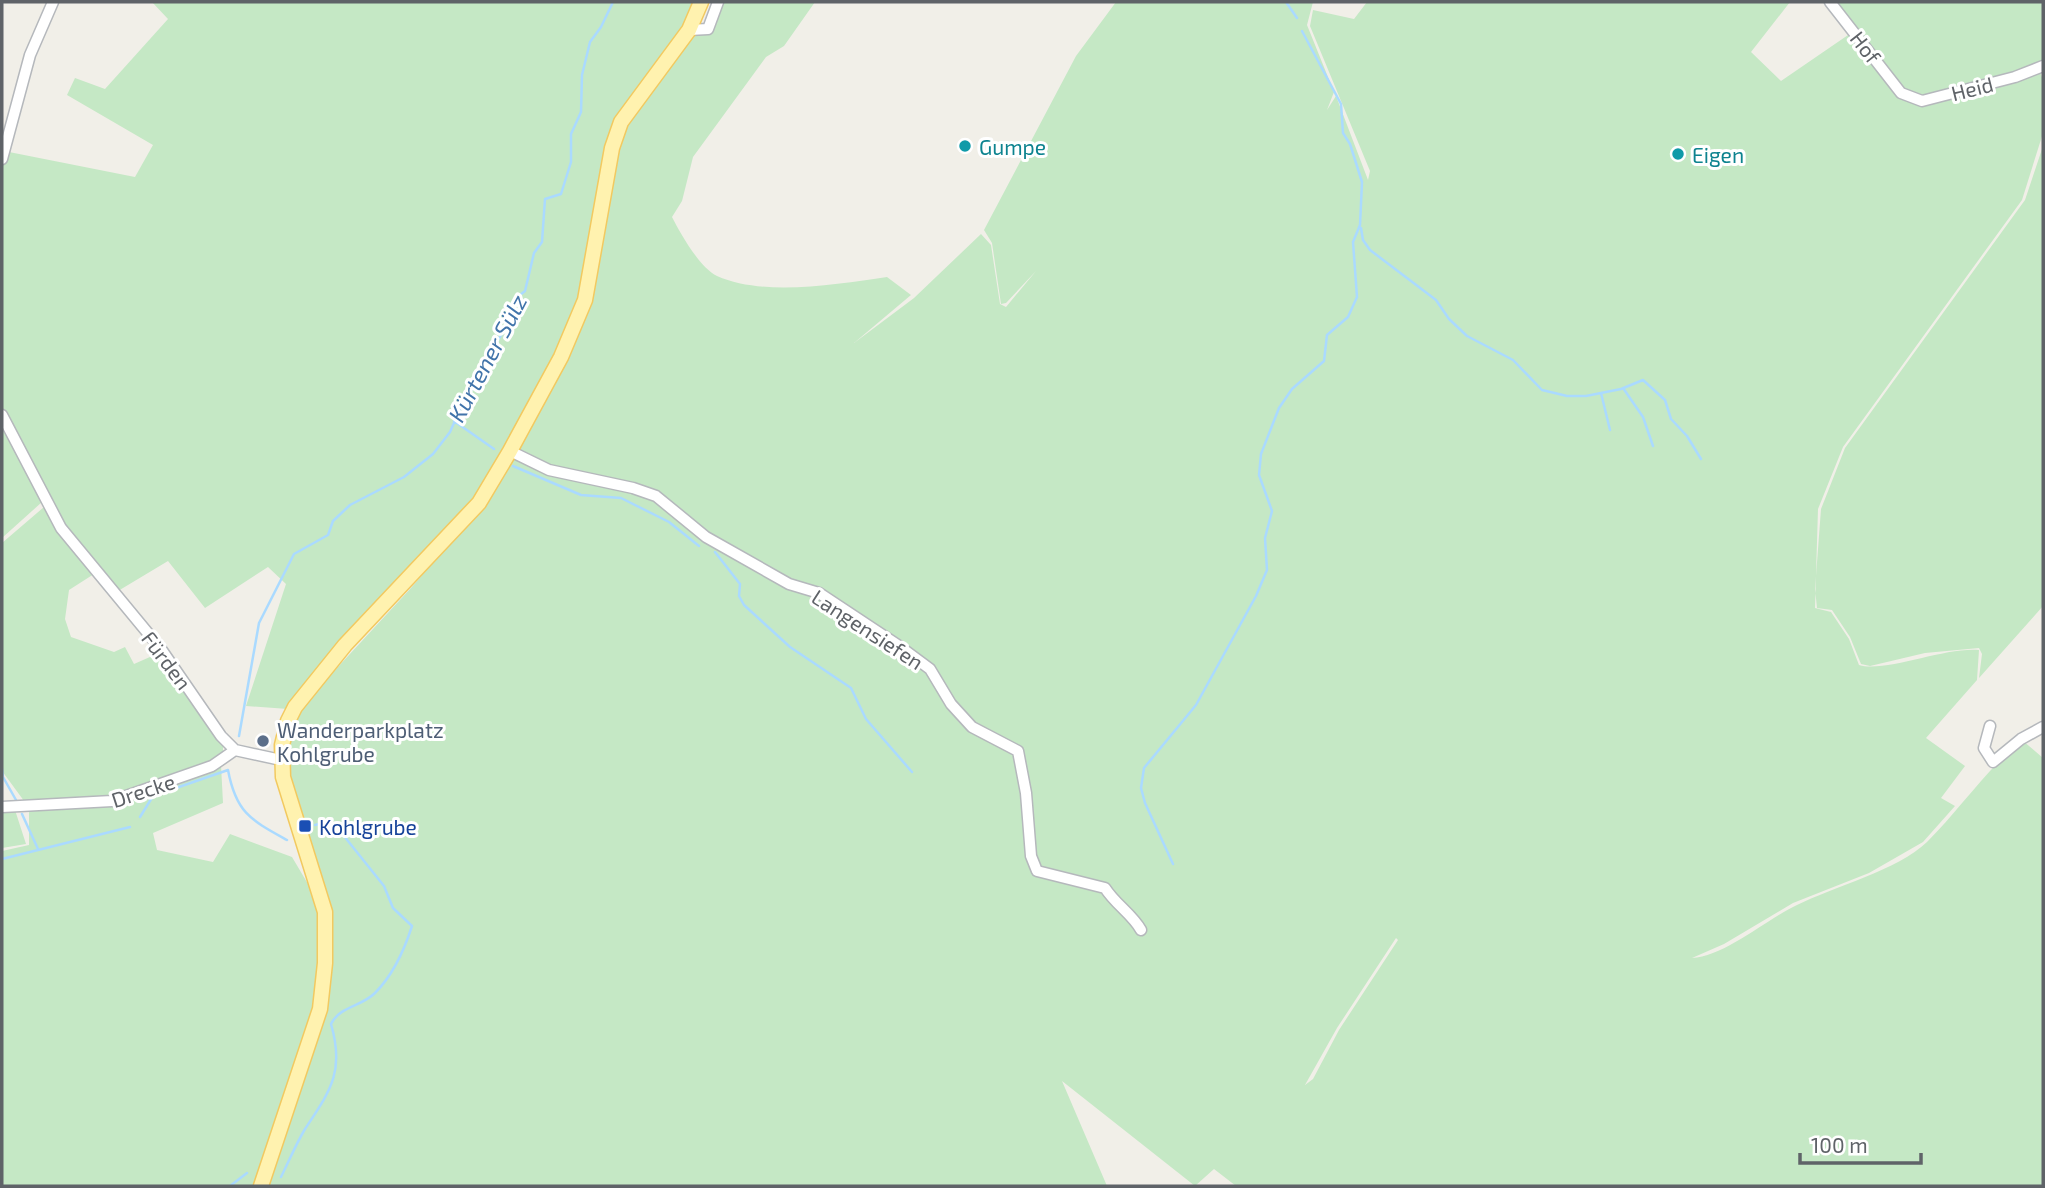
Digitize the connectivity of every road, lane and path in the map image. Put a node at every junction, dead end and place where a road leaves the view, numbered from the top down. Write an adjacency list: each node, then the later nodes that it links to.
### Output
1 (53, 2): 8 (street)
2 (701, 2): 5 (main road)
3 (718, 2): 5 (street)
4 (1830, 2): 7 (street, Hof)
5 (689, 30): 10 (main road)
6 (2042, 66): 7 (street, Heid)
7 (1901, 93)
8 (2, 159)
9 (2, 415): 13 (street, Fürden)
10 (510, 451): 14 (main road); 16 (street, Langensiefen)
11 (1990, 726): 12 (street)
12 (2043, 727)
13 (235, 750): 14 (street); 15 (street, Drecke)
14 (281, 760): 17 (main road)
15 (2, 807)
16 (1141, 930)
17 (261, 1186)

